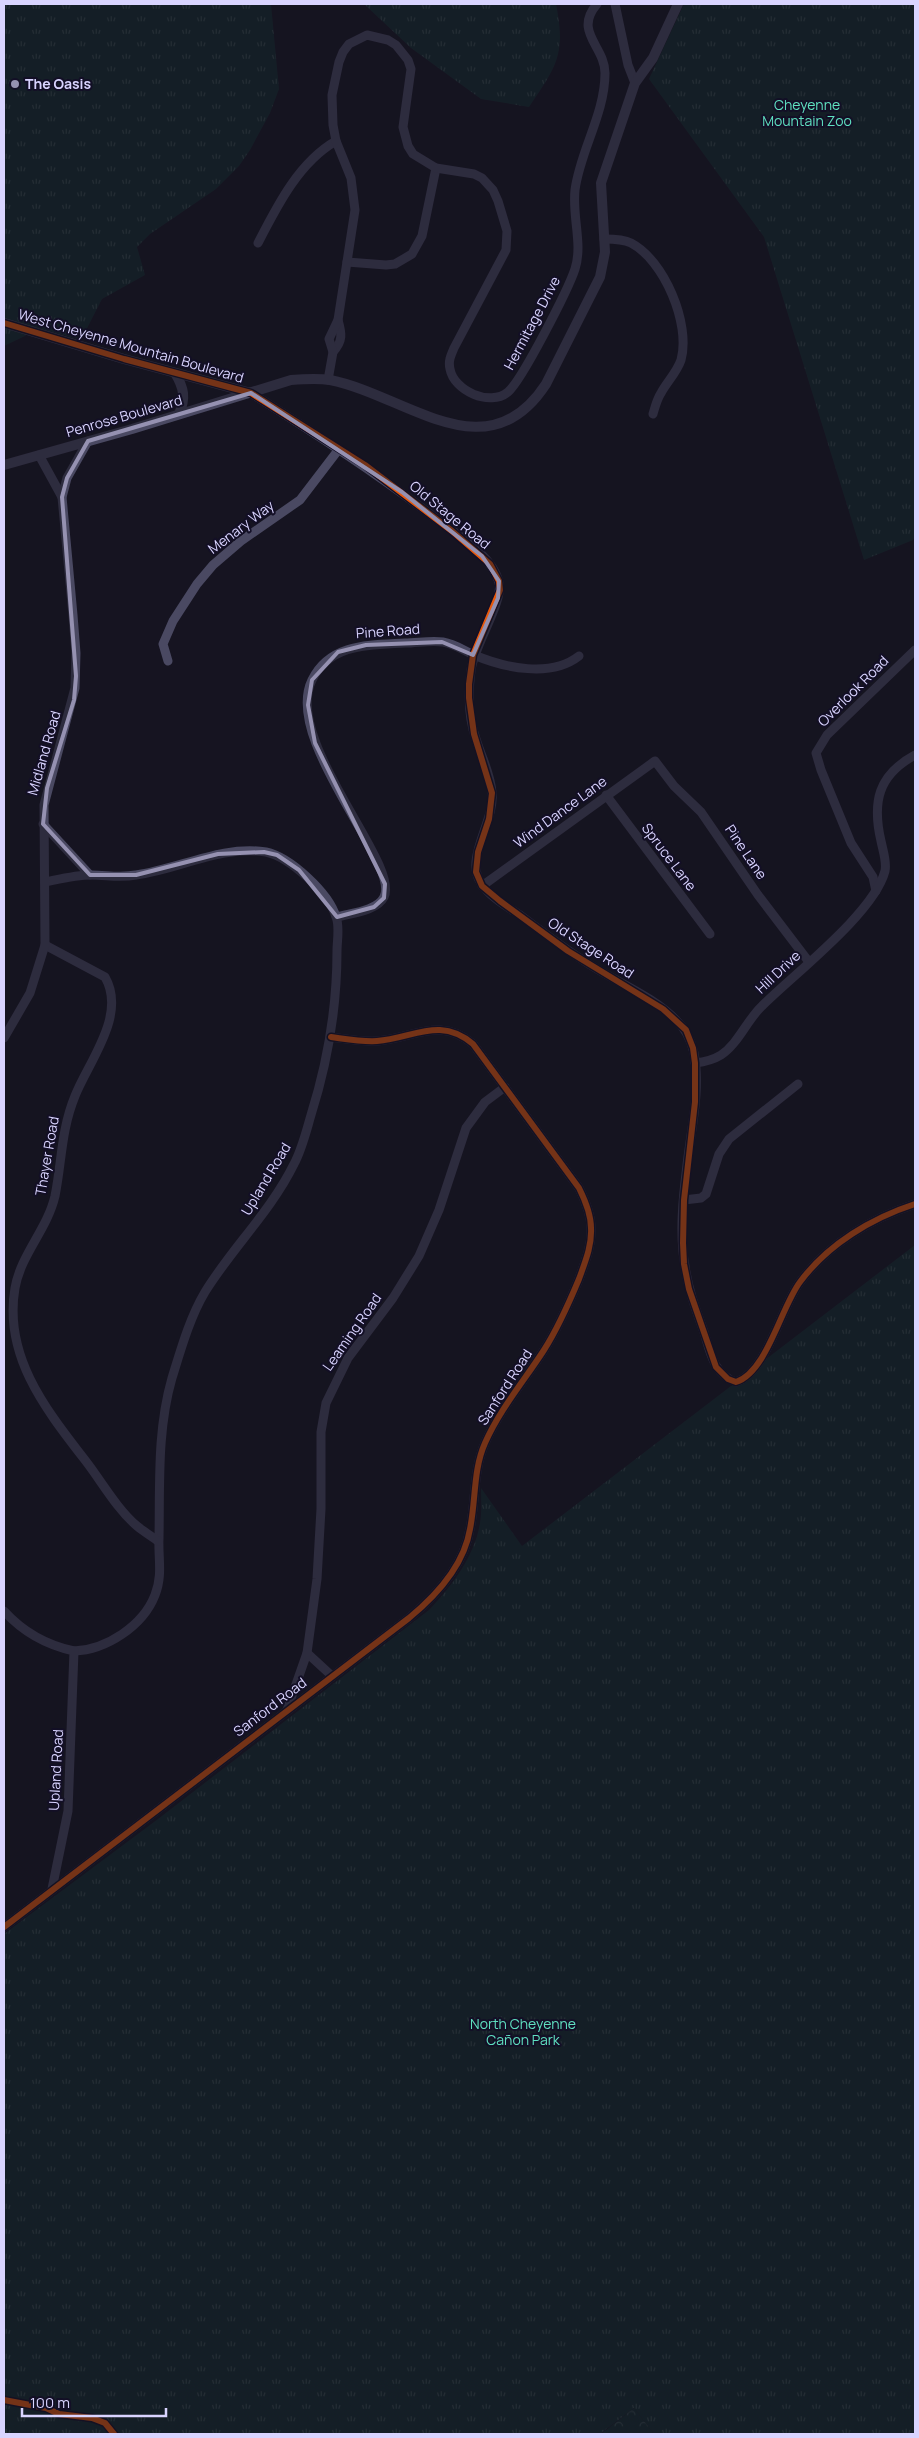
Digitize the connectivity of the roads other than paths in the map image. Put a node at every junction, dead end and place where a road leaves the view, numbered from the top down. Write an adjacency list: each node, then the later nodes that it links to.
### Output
1 (597, 4): 6 (street, Hermitage Drive)
2 (615, 4): 4 (street)
3 (678, 4): 4 (street, Penrose Boulevard)
4 (635, 83): 7 (street, Penrose Boulevard)
5 (336, 141): 6 (street); 8 (street); 9 (street)
6 (436, 168): 9 (street)
7 (604, 239): 12 (street, Penrose Boulevard); 15 (street)
8 (258, 243)
9 (347, 262): 12 (street)
10 (4, 323): 11 (street, West Cheyenne Mountain Boulevard)
11 (176, 373): 13 (street, West Cheyenne Mountain Boulevard); 14 (street)
12 (328, 380): 13 (street, Penrose Boulevard)
13 (251, 393): 14 (street, Penrose Boulevard); 17 (street, Old Stage Road)
14 (179, 414): 16 (street, Penrose Boulevard)
15 (653, 414)
16 (88, 441): 18 (street, Penrose Boulevard); 20 (street, Midland Road)
17 (339, 449): 22 (street, Old Stage Road); 24 (street, Menary Way)
18 (39, 455): 19 (street, Penrose Boulevard); 20 (street, Midland Road)
19 (4, 465)
20 (62, 497): 28 (street, Midland Road)
21 (915, 650): 32 (street, Overlook Road)
22 (473, 655): 23 (street, Pine Road); 31 (street, Old Stage Road); 33 (street, Pine Road)
23 (579, 656)
24 (168, 662)
25 (915, 755): 32 (street, Hill Drive)
26 (655, 761): 27 (street, Wind Dance Lane); 36 (street, Pine Lane)
27 (606, 796): 31 (street, Wind Dance Lane); 34 (street, Spruce Lane)
28 (43, 824): 29 (street); 30 (street, Midland Road)
29 (90, 874): 30 (street); 33 (street)
30 (45, 882): 35 (street, Midland Road)
31 (482, 886): 39 (street, Old Stage Road)
32 (876, 892): 36 (street, Hill Drive)
33 (337, 917): 37 (street, Upland Road)
34 (710, 934)
35 (45, 945): 38 (street, Midland Road); 44 (street, Thayer Road)
36 (809, 962): 39 (street, Hill Drive)
37 (331, 1037): 41 (street, Sanford Road); 44 (street, Upland Road)
38 (4, 1038)
39 (696, 1063): 42 (street, Old Stage Road)
40 (798, 1084): 42 (street)
41 (505, 1087): 47 (street, Leaming Road); 48 (street, Sanford Road)
42 (684, 1200): 43 (street, Old Stage Road)
43 (915, 1204)
44 (158, 1541): 46 (street, Upland Road)
45 (4, 1611): 46 (street)
46 (74, 1651): 50 (street, Upland Road)
47 (307, 1653): 48 (street); 49 (street, Leaming Road)
48 (332, 1676): 49 (street, Sanford Road)
49 (286, 1710): 50 (street, Sanford Road)
50 (52, 1889): 51 (street, Sanford Road)
51 (4, 1927)

